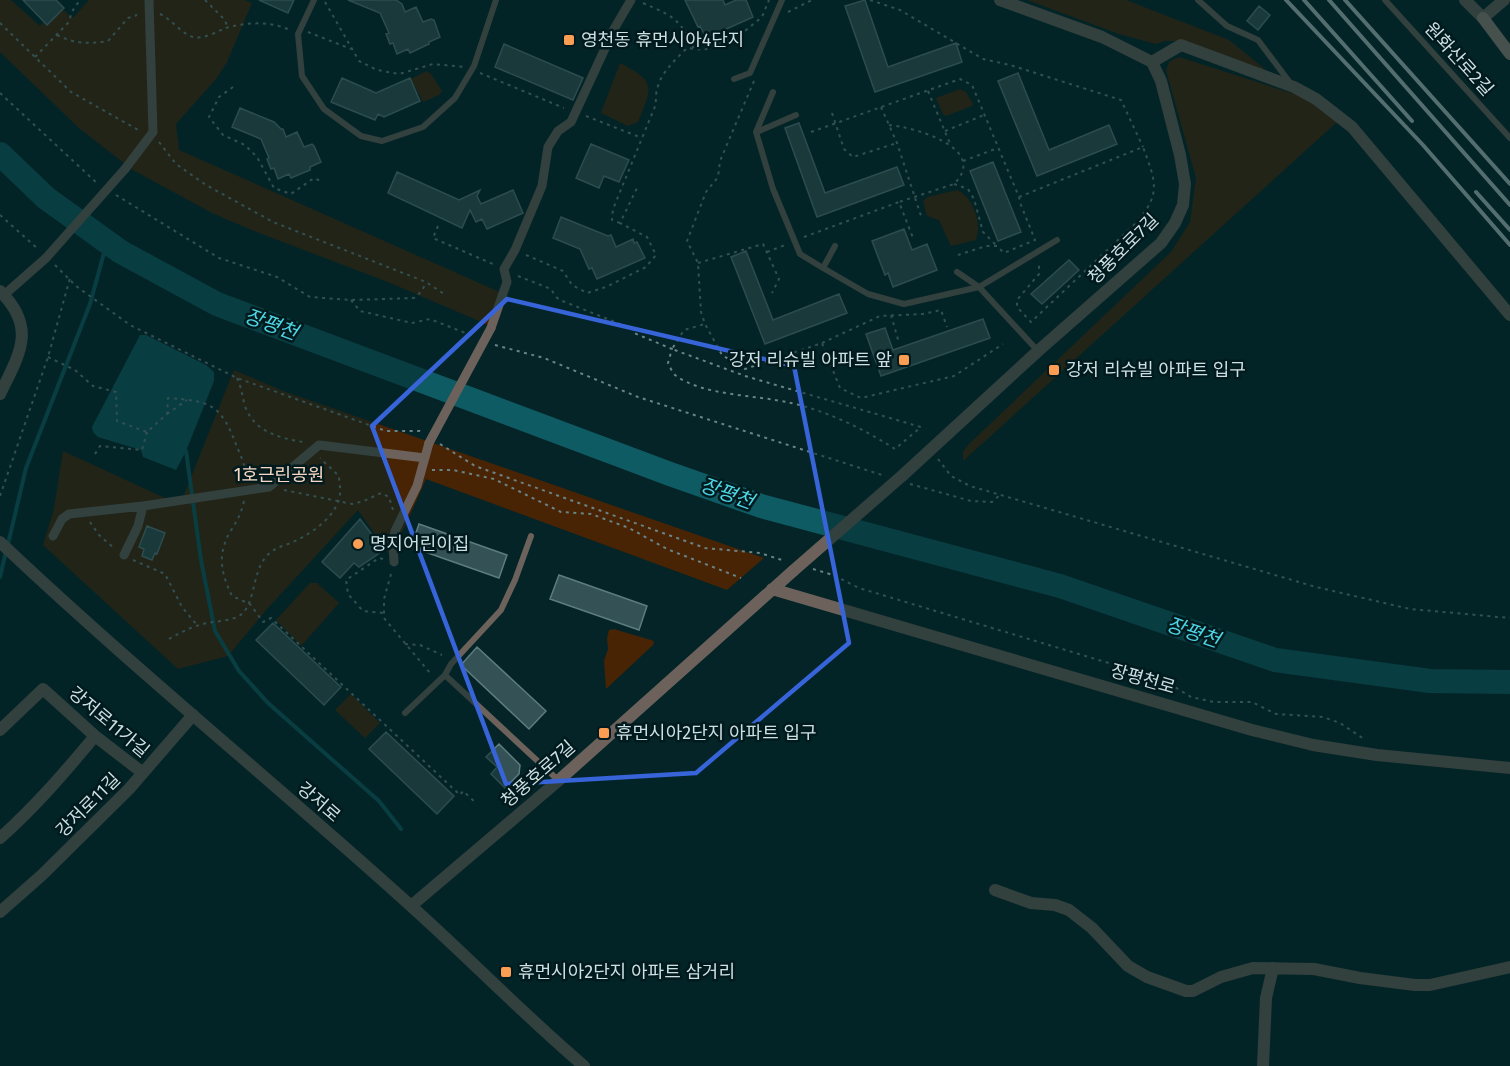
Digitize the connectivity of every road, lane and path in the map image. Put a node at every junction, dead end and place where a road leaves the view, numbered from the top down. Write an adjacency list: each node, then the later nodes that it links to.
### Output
1 (80, 0): 24 (path)
2 (149, 0): 18 (street)
3 (205, 0): 22 (path)
4 (314, 0): 23 (lane)
5 (323, 0): 25 (path)
6 (496, 0): 30 (lane)
7 (631, 0): 39 (street)
8 (637, 0): 26 (path)
9 (769, 0): 26 (path)
10 (782, 0): 32 (lane)
11 (812, 0): 19 (path)
12 (870, 0): 53 (path)
13 (1000, 0): 29 (street)
14 (1198, 0): 34 (lane)
15 (1385, 0): 50 (lane, 원화산로2길)
16 (1465, 0): 20 (street)
17 (1504, 0): 20 (street)
18 (149, 11): 22 (path); 24 (path); 48 (street)
19 (784, 18)
20 (1483, 18): 27 (main road)
21 (0, 23): 28 (path)
22 (228, 28): 23 (path)
23 (299, 32): 25 (path); 30 (lane)
24 (57, 35): 28 (path)
25 (352, 49): 30 (path)
26 (694, 49): 49 (path)
27 (1510, 54)
28 (35, 57): 48 (path)
29 (1152, 62): 34 (street); 101 (street, 청풍호로7길)
30 (471, 69): 39 (path)
31 (757, 75): 79 (path)
32 (734, 79)
33 (233, 87): 56 (path)
34 (1294, 87): 92 (street)
35 (928, 91): 38 (path); 41 (path); 45 (path)
36 (773, 92): 46 (lane)
37 (0, 93): 57 (path)
38 (881, 107): 43 (path); 44 (path)
39 (575, 112): 49 (path); 74 (street)
40 (832, 113): 43 (path)
41 (984, 114): 45 (path); 54 (path)
42 (796, 115): 46 (lane)
43 (835, 124): 47 (path); 51 (path)
44 (889, 125): 51 (path); 52 (path)
45 (945, 131): 52 (path)
46 (756, 132): 80 (lane)
47 (811, 132)
48 (152, 134): 77 (street, bridge); 84 (path)
49 (642, 138): 66 (path)
50 (1510, 138)
51 (897, 143): 61 (path)
52 (951, 146): 55 (path)
53 (1143, 147): 62 (path); 78 (path)
54 (998, 148): 55 (path); 62 (path)
55 (963, 161): 58 (path)
56 (323, 182)
57 (99, 184)
58 (954, 184): 61 (path); 73 (path)
59 (637, 188): 66 (path)
60 (108, 190): 90 (path)
61 (915, 197): 63 (path); 65 (path)
62 (1020, 197): 73 (path)
63 (899, 202): 68 (path); 69 (path)
64 (0, 215): 77 (path)
65 (921, 216)
66 (620, 223): 74 (path)
67 (438, 226): 81 (path)
68 (804, 237)
69 (913, 238)
70 (1057, 240): 86 (lane)
71 (785, 245): 75 (path)
72 (835, 246): 80 (lane)
73 (997, 246): 76 (path)
74 (515, 250): 81 (street)
75 (767, 252): 79 (path); 88 (path)
76 (958, 255)
77 (47, 258): 83 (path); 87 (street)
78 (1036, 258)
79 (698, 263): 93 (path)
80 (823, 268): 86 (lane)
81 (504, 269): 85 (street)
82 (957, 272): 86 (lane)
83 (70, 278): 102 (path); 103 (path)
84 (426, 282): 89 (path); 90 (path)
85 (507, 282): 100 (path); 108 (street, bridge)
86 (979, 286): 101 (lane)
87 (2, 293): 104 (street)
88 (772, 293)
89 (444, 294)
90 (351, 300): 95 (path)
91 (891, 315): 94 (path); 96 (path); 97 (path)
92 (1510, 315)
93 (705, 324): 96 (path); 100 (path)
94 (947, 327)
95 (474, 336)
96 (822, 343): 98 (path)
97 (899, 343)
98 (1003, 344)
99 (496, 345): 115 (path)
100 (672, 349): 100 (path)
101 (1038, 351): 110 (street, 청풍호로7길)
102 (48, 357): 107 (path); 120 (path)
103 (237, 378): 108 (path); 109 (path)
104 (0, 394)
105 (188, 399): 106 (path); 106 (path); 118 (path)
106 (167, 414): 107 (path)
107 (147, 432): 112 (path)
108 (432, 441): 113 (street); 130 (path)
109 (319, 445): 111 (street); 113 (street)
110 (931, 450): 116 (street, 청풍호로7길); 119 (path)
111 (309, 453): 117 (street); 121 (path)
112 (95, 454)
113 (425, 458): 114 (street)
114 (420, 470): 124 (street); 132 (path)
115 (888, 477)
116 (907, 480): 119 (path); 130 (street, 청풍호로7길, bridge)
117 (269, 487): 118 (street); 121 (path)
118 (246, 490): 122 (street); 134 (path)
119 (1001, 494): 136 (path)
120 (0, 496)
121 (338, 500): 124 (path); 134 (path)
122 (144, 506): 123 (street); 128 (street)
123 (84, 513): 125 (street); 128 (path)
124 (400, 520): 129 (street)
125 (53, 536)
126 (531, 536): 142 (lane)
127 (0, 542): 144 (street, 강저로)
128 (124, 555): 137 (path)
129 (394, 562): 135 (path); 135 (path)
130 (792, 567): 133 (street, 청풍호로7길)
131 (812, 568): 147 (path)
132 (741, 578)
133 (772, 589): 148 (street, 장평천로); 150 (street, 청풍호로7길)
134 (250, 604): 137 (path); 151 (path)
135 (384, 613): 139 (path)
136 (1510, 618)
137 (197, 626): 138 (path)
138 (169, 639)
139 (404, 644): 140 (path); 141 (path)
140 (442, 655)
141 (430, 674)
142 (444, 675): 143 (lane); 150 (lane)
143 (405, 713)
144 (193, 715): 149 (street, 강저로11길); 154 (street, 강저로)
145 (0, 730): 146 (street, 강저로11가길)
146 (95, 736): 149 (street, 강저로11가길); 152 (street)
147 (1365, 740)
148 (1510, 768)
149 (143, 773): 155 (street, 강저로11길)
150 (558, 781): 154 (street, 청풍호로7길)
151 (475, 802)
152 (0, 838)
153 (995, 890): 157 (street)
154 (411, 906): 158 (street, 강저로)
155 (0, 912)
156 (1510, 967): 157 (street)
157 (1273, 968): 159 (street)
158 (584, 1066)
159 (1263, 1066)

